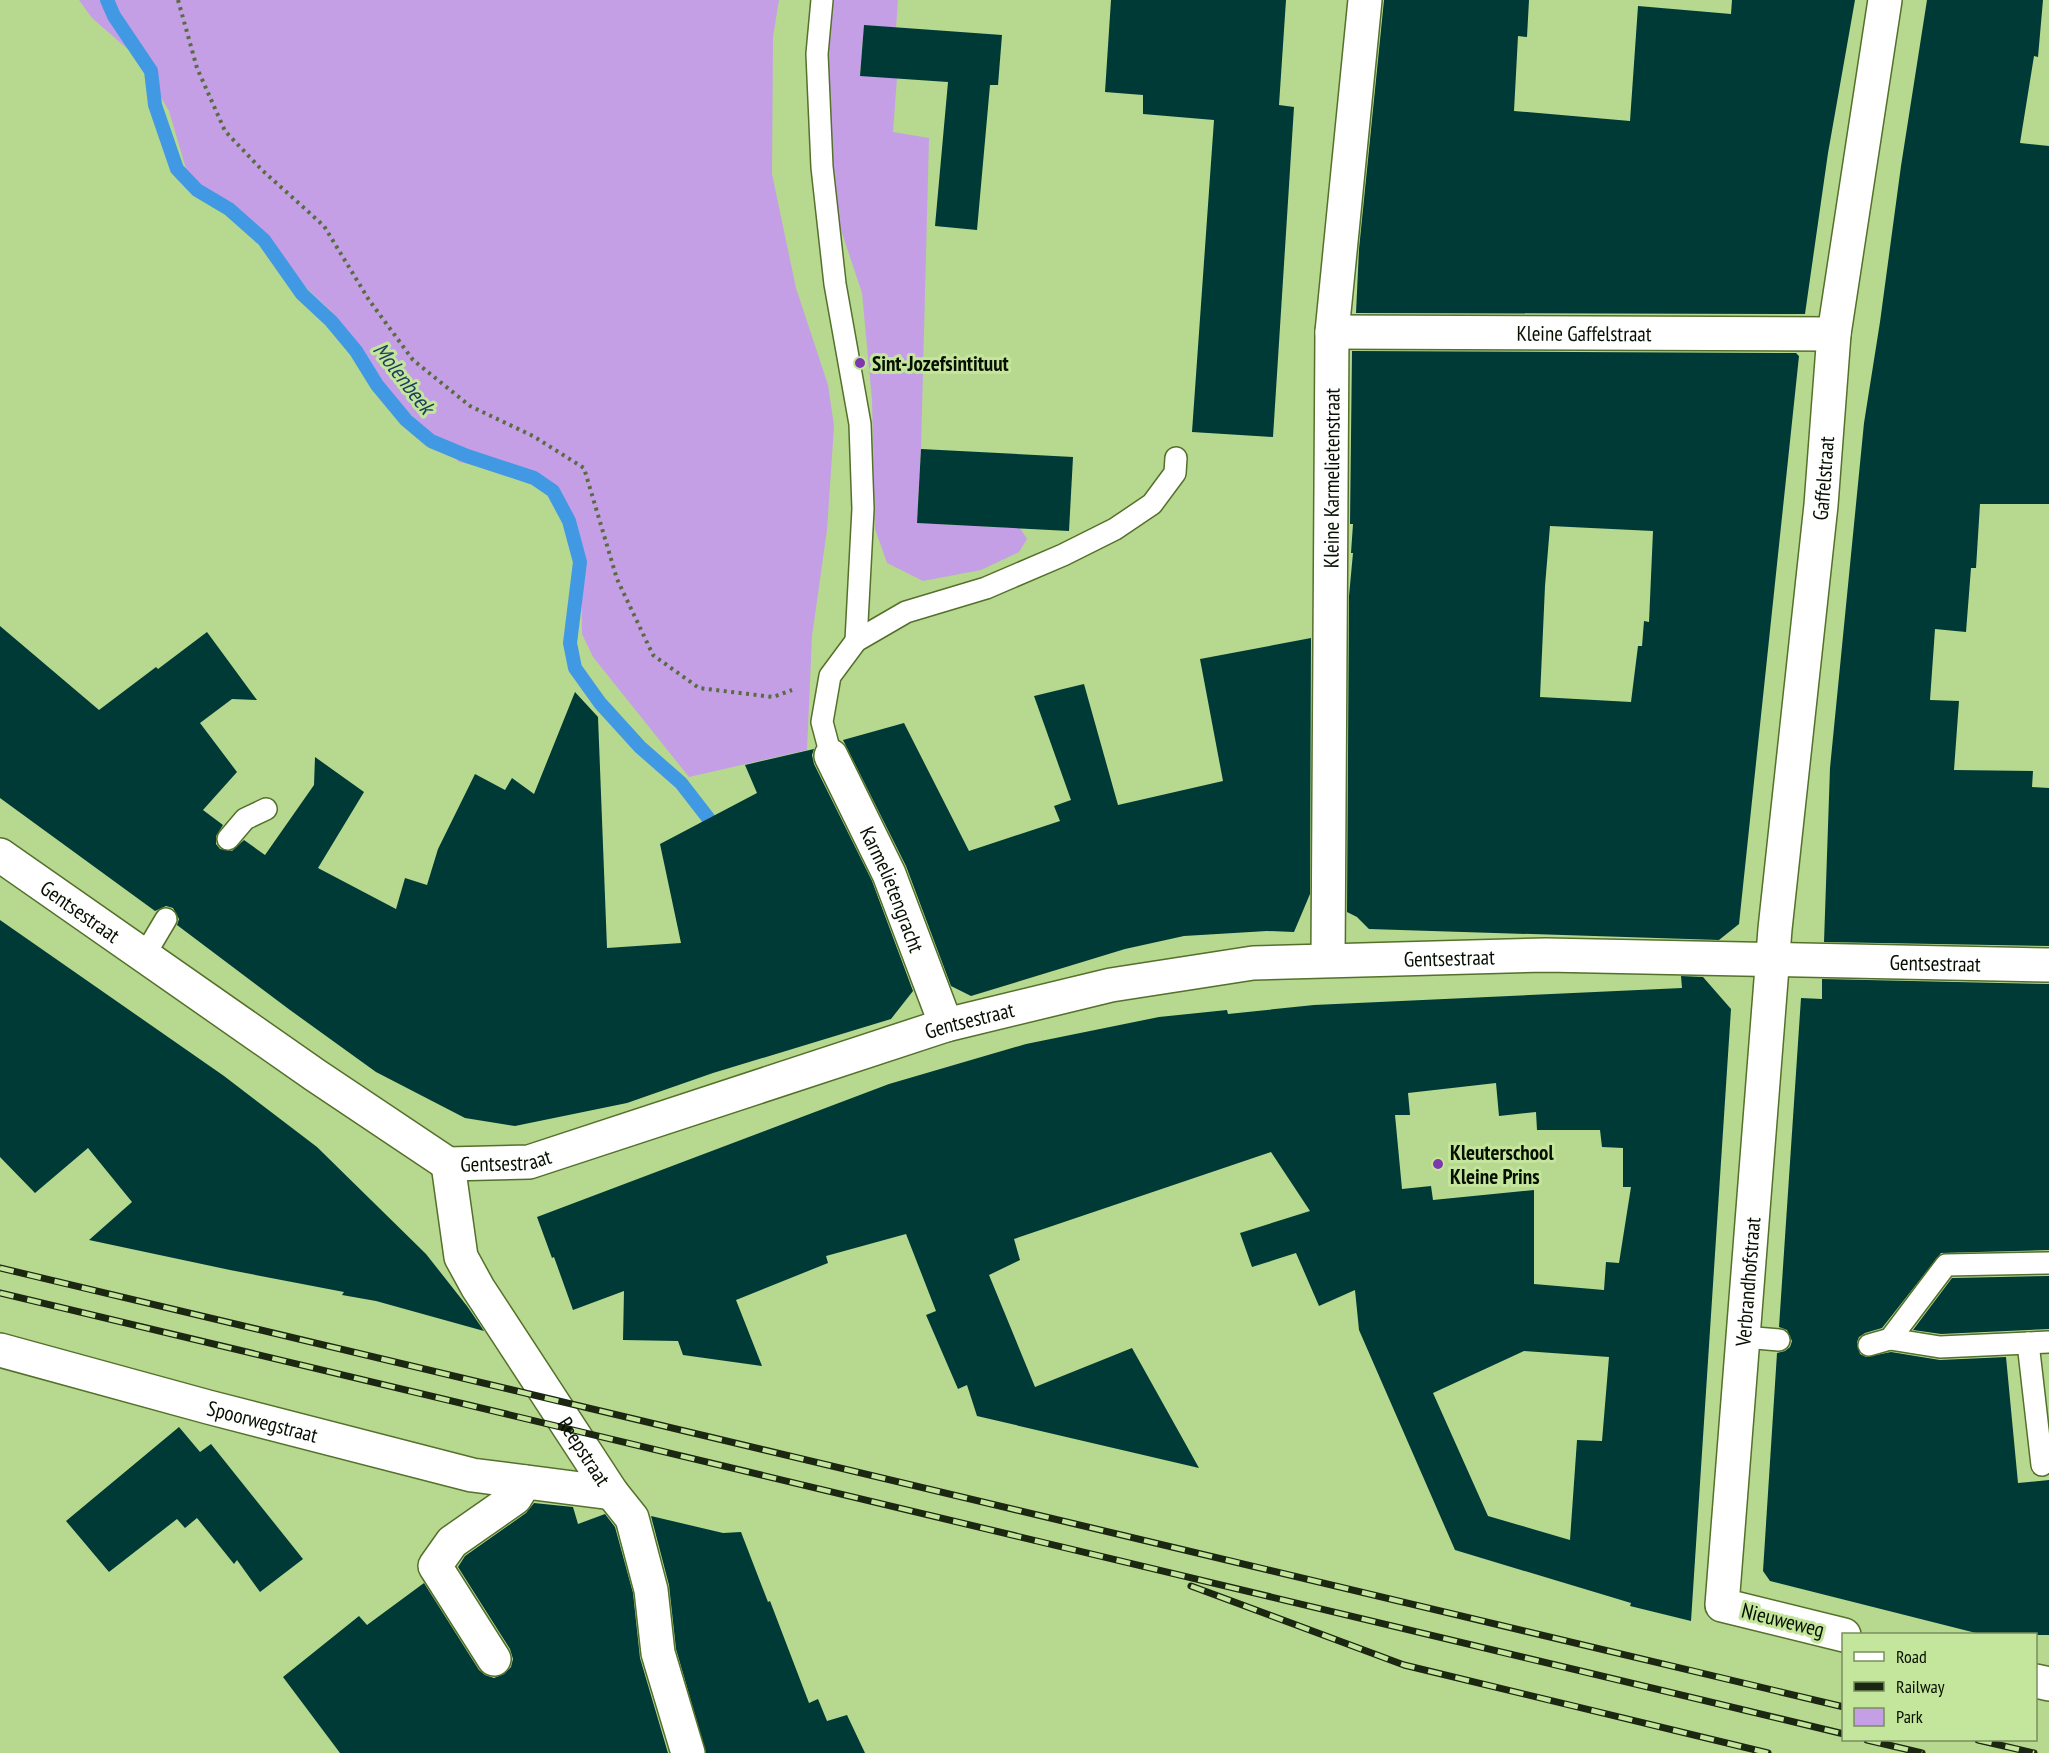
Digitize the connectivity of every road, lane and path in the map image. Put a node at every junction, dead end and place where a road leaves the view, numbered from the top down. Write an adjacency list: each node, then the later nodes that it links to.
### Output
1 (178, 0): 9 (path)
2 (822, 0): 8 (lane)
3 (1365, 0): 5 (street, Kleine Karmelietenstraat)
4 (1885, 0): 6 (street, Gaffelstraat)
5 (1332, 332): 6 (street, Kleine Gaffelstraat); 17 (street, Kleine Karmelietenstraat)
6 (1834, 334): 16 (street, Gaffelstraat)
7 (1176, 458): 8 (lane)
8 (856, 641): 9 (lane)
9 (830, 676): 10 (lane)
10 (831, 756): 19 (street, Karmelietengracht)
11 (266, 809): 12 (lane)
12 (228, 839)
13 (0, 855): 15 (street, Gentsestraat)
14 (166, 919): 15 (lane)
15 (144, 956): 20 (street, Gentsestraat)
16 (1774, 959): 17 (street, Gentsestraat); 18 (street, Gentsestraat); 22 (street, Verbrandhofstraat)
17 (1328, 960): 19 (street, Gentsestraat)
18 (2049, 965)
19 (946, 1025): 20 (street, Gentsestraat)
20 (448, 1164): 31 (street, Reepstraat)
21 (2049, 1263): 23 (lane)
22 (1744, 1337): 24 (lane); 32 (street, Verbrandhofstraat)
23 (1890, 1339): 26 (lane); 27 (lane)
24 (1779, 1340)
25 (2049, 1342): 26 (lane)
26 (2028, 1343): 29 (lane)
27 (1869, 1345)
28 (0, 1350): 30 (street, Spoorwegstraat)
29 (2042, 1465)
30 (525, 1482): 31 (street, Spoorwegstraat); 34 (street)
31 (612, 1492): 35 (street, Reepstraat)
32 (1722, 1605): 33 (street, Nieuweweg)
33 (1842, 1635)
34 (494, 1659)
35 (688, 1753)

